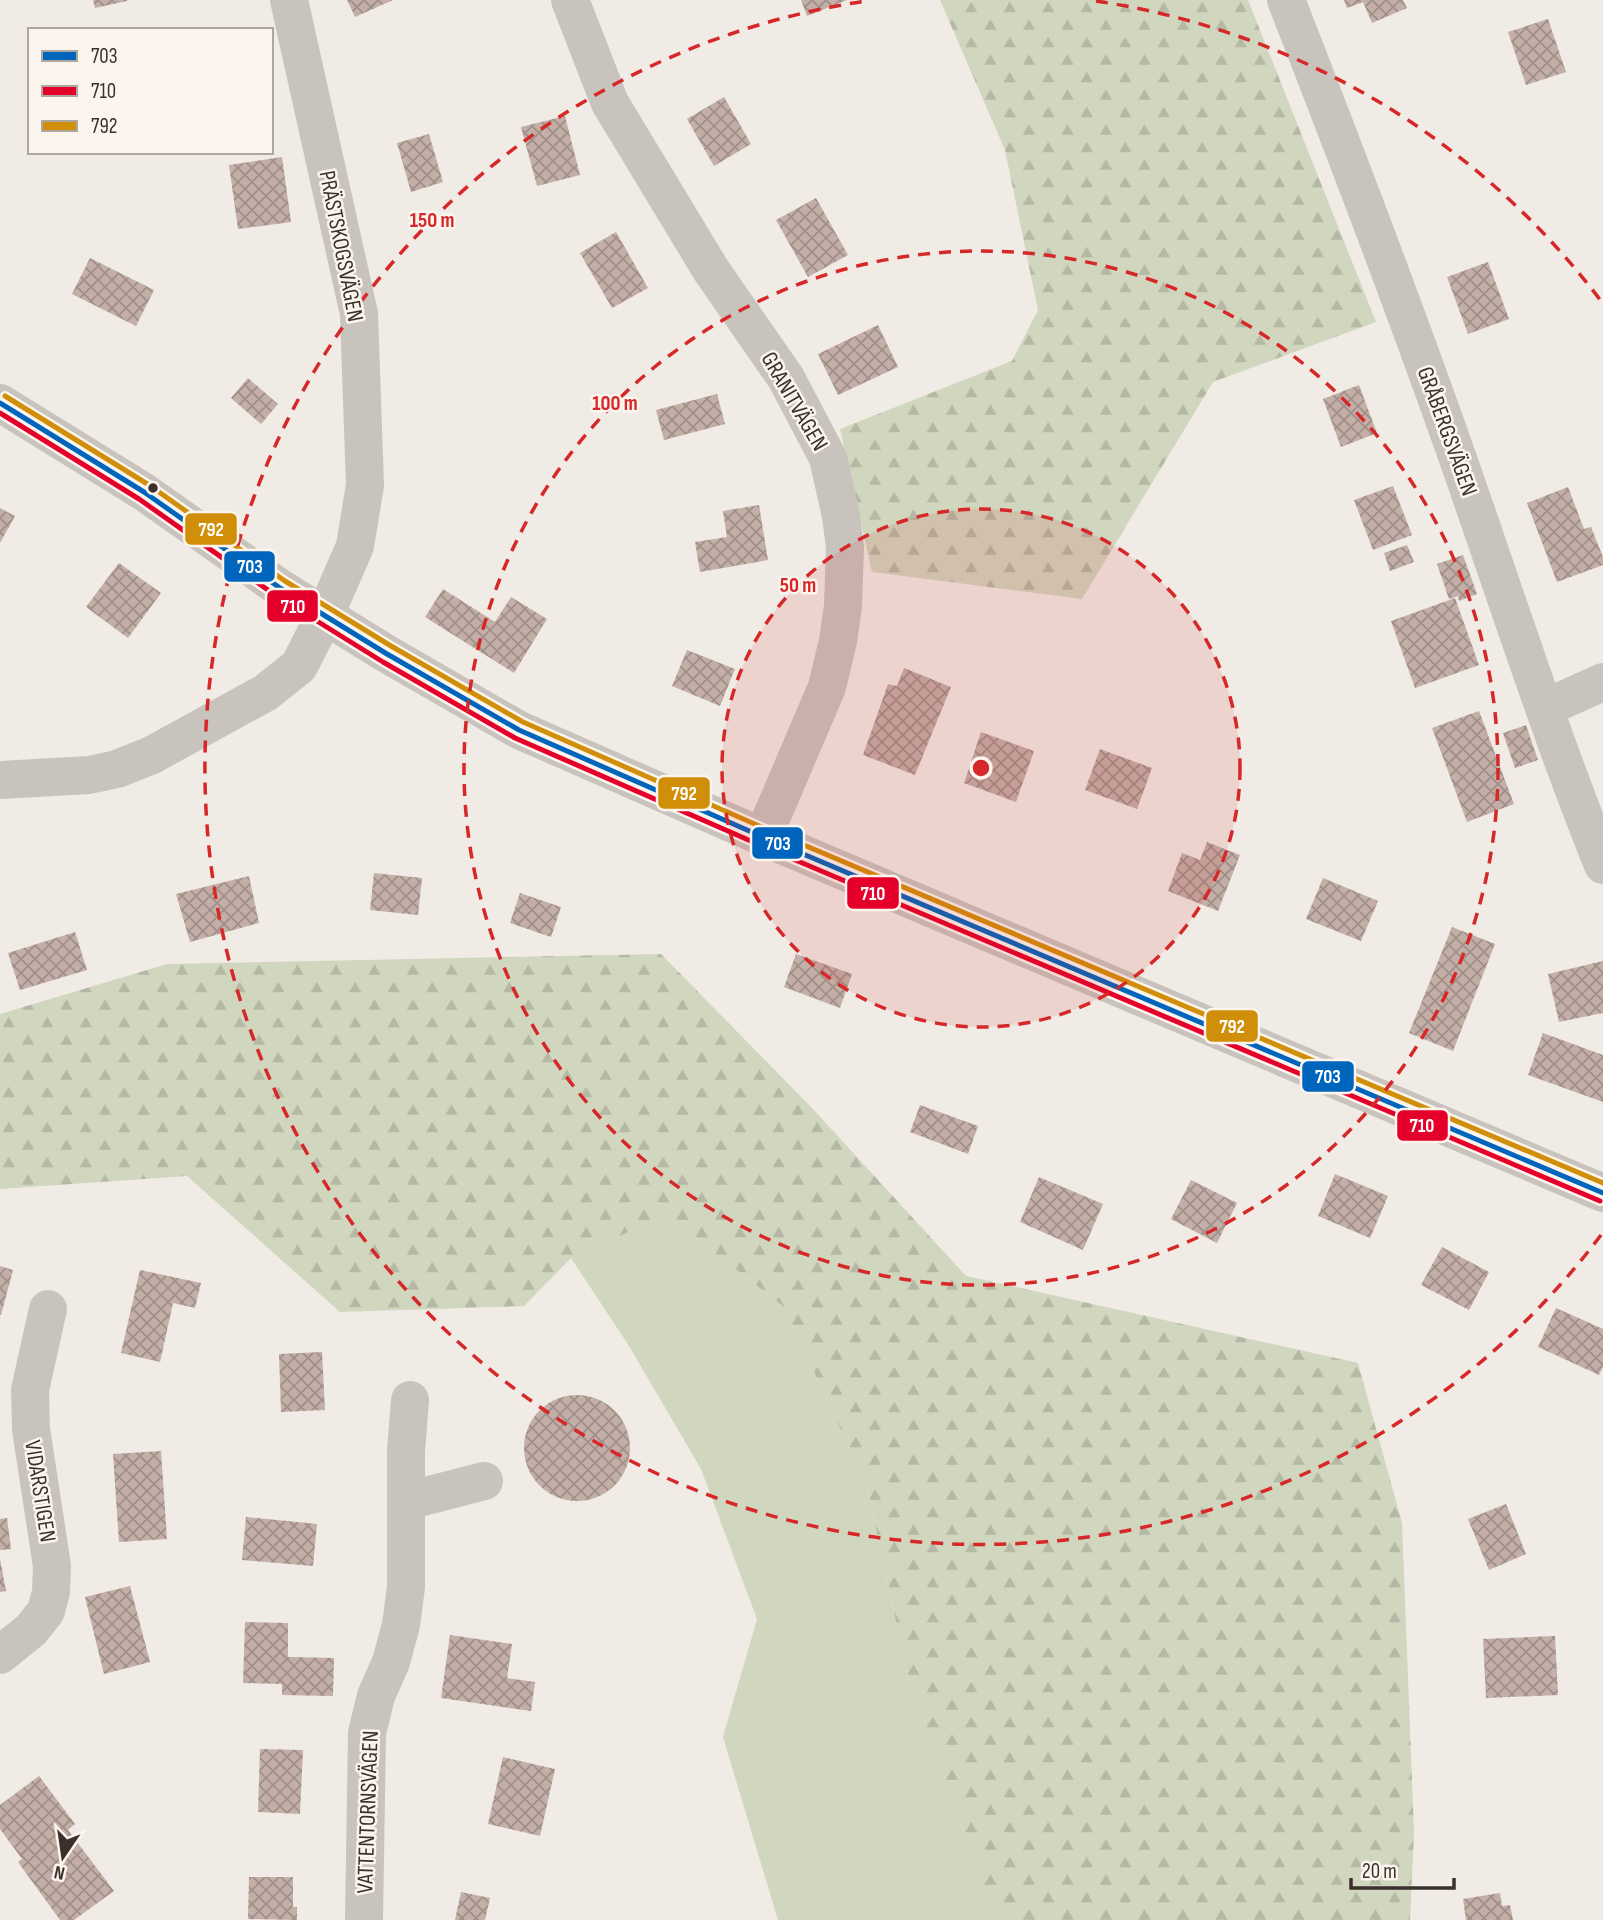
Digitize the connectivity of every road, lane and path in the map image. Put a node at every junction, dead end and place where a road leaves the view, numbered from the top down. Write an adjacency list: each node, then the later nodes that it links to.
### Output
1 (289, 0): 5 (street, PRÄSTSKOGSVÄGEN)
2 (570, 0): 9 (street, GRANITVÄGEN)
3 (1286, 0): 7 (street, GRÅBERGSVÄGEN)
4 (0, 402): 5 (street)
5 (326, 615): 8 (street, PRÄSTSKOGSVÄGEN); 9 (street)
6 (1603, 682): 7 (street)
7 (1545, 708): 10 (street, GRÅBERGSVÄGEN)
8 (0, 780)
9 (763, 837): 11 (street)
10 (1603, 865)
11 (1603, 1193)
12 (48, 1309): 16 (street, VIDARSTIGEN)
13 (410, 1400): 15 (street, VATTENTORNSVÄGEN)
14 (484, 1481): 15 (street)
15 (407, 1501): 17 (street, VATTENTORNSVÄGEN)
16 (0, 1655)
17 (364, 1920)

